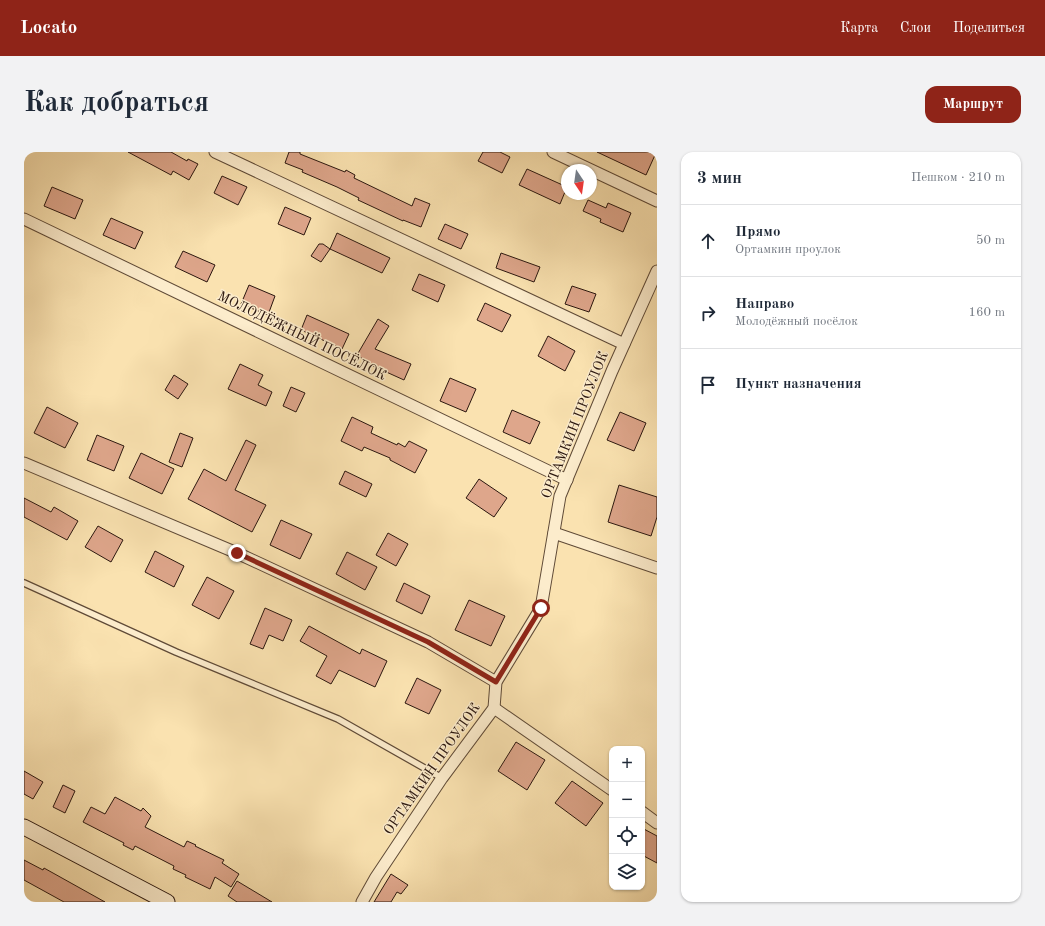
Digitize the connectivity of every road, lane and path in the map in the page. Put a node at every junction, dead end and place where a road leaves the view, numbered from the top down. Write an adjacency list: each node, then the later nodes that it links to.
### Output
1 (215, 152): 6 (street)
2 (553, 152): 3 (street)
3 (657, 201)
4 (24, 219): 8 (street, МОЛОДЁЖНЫЙ ПОСЁЛОК)
5 (657, 271): 6 (street, ОРТАМКИН ПРОУЛОК)
6 (624, 344): 8 (street, ОРТАМКИН ПРОУЛОК)
7 (24, 463): 12 (street)
8 (567, 480): 9 (street, ОРТАМКИН ПРОУЛОК)
9 (554, 533): 10 (street); 12 (street, ОРТАМКИН ПРОУЛОК)
10 (657, 568)
11 (24, 583): 14 (lane)
12 (496, 682): 13 (street, ОРТАМКИН ПРОУЛОК)
13 (494, 708): 14 (street, ОРТАМКИН ПРОУЛОК); 15 (street)
14 (442, 778): 20 (street, ОРТАМКИН ПРОУЛОК)
15 (609, 788)
16 (645, 814): 17 (street)
17 (657, 822)
18 (24, 827): 19 (street)
19 (167, 902)
20 (362, 902)

